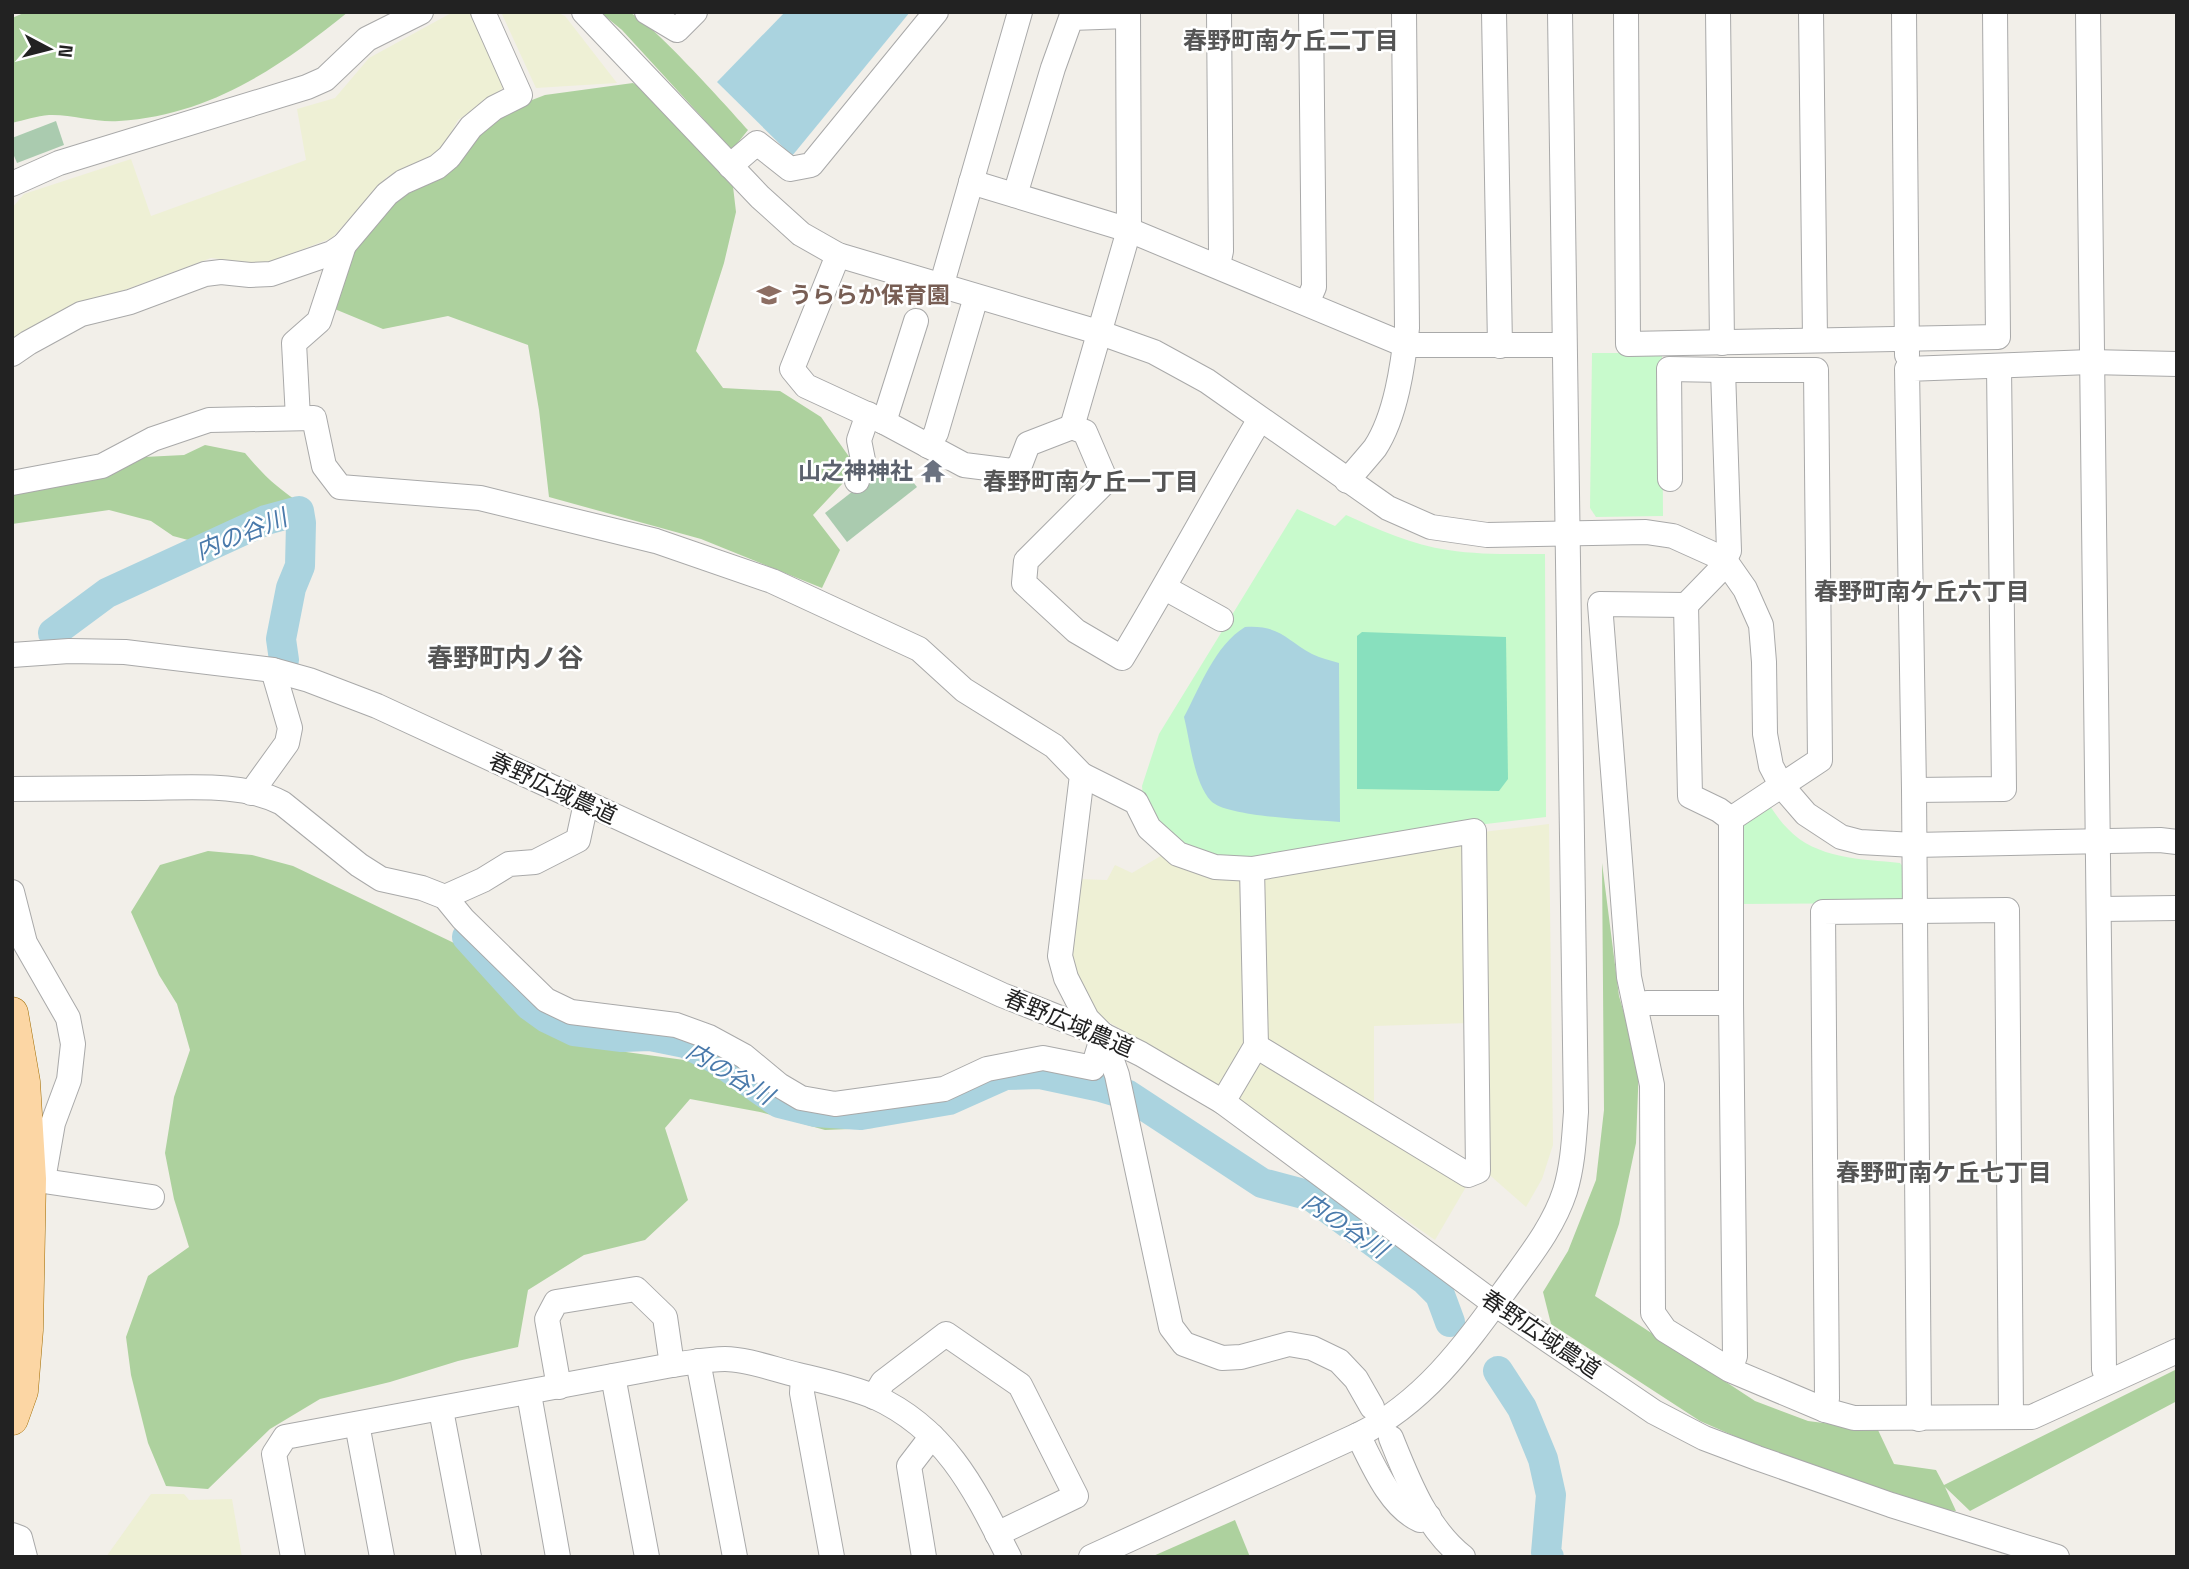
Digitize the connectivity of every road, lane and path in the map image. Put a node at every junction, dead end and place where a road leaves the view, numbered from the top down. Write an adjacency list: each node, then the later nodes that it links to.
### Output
1 (421, 12): 22 (street)
2 (483, 12): 25 (street)
3 (584, 12): 20 (street)
4 (647, 12): 5 (street)
5 (695, 12)
6 (1020, 12): 21 (street)
7 (1219, 12): 27 (street)
8 (1311, 12): 30 (street)
9 (1404, 12): 36 (street)
10 (1494, 12): 38 (street)
11 (1560, 12): 37 (street)
12 (1626, 12): 35 (street)
13 (1718, 12): 35 (street)
14 (1811, 12): 34 (street)
15 (1903, 12): 33 (street)
16 (1995, 12): 33 (street)
17 (2088, 12): 40 (street)
18 (1128, 14): 23 (street); 24 (street)
19 (923, 15): 20 (street)
20 (730, 166): 26 (street)
21 (971, 182): 23 (street); 28 (street)
22 (12, 184)
23 (1016, 195): 24 (street)
24 (1129, 230): 27 (street); 32 (street)
25 (344, 245): 39 (street); 45 (street)
26 (838, 255): 28 (street); 46 (street)
27 (1218, 265): 30 (street)
28 (941, 287): 29 (street)
29 (976, 297): 32 (street); 49 (street)
30 (1307, 303): 36 (street)
31 (916, 321): 46 (street)
32 (1098, 332): 47 (street); 48 (street)
33 (1907, 339): 34 (street); 43 (street)
34 (1815, 340): 35 (street)
35 (1722, 342)
36 (1405, 345): 38 (street); 52 (street)
37 (1563, 345): 38 (street); 54 (street)
38 (1500, 346)
39 (12, 354)
40 (2090, 362): 41 (street); 42 (street); 68 (street)
41 (2177, 364)
42 (1999, 367): 43 (street); 64 (street)
43 (1907, 369): 64 (street)
44 (1723, 370): 50 (street); 55 (street); 62 (street)
45 (298, 418): 53 (street); 61 (street)
46 (876, 418): 49 (street); 51 (street)
47 (1260, 419): 52 (street); 56 (street)
48 (1072, 426): 49 (street); 56 (street)
49 (928, 446)
50 (1670, 479)
51 (857, 481)
52 (1347, 481): 54 (street)
53 (12, 483)
54 (1567, 535): 55 (street); 85 (street)
55 (1724, 559): 57 (street); 62 (street)
56 (1165, 588): 58 (street)
57 (1686, 605): 67 (street); 78 (street)
58 (1221, 619)
59 (12, 655): 60 (street, 春野広域農道)
60 (273, 670): 65 (street); 66 (street, 春野広域農道)
61 (1082, 775): 71 (street); 80 (street)
62 (1781, 785): 67 (street); 70 (street)
63 (12, 789): 65 (street)
64 (1914, 790): 70 (street)
65 (260, 795): 73 (street)
66 (586, 803): 73 (street); 80 (street, 春野広域農道)
67 (1731, 819): 77 (street)
68 (2099, 842): 69 (street); 70 (street); 75 (street)
69 (2177, 842)
70 (1914, 845): 76 (street)
71 (1252, 869): 81 (street); 81 (street)
72 (12, 892): 83 (street)
73 (445, 897): 80 (street)
74 (2177, 908): 75 (street)
75 (2100, 909): 92 (street)
76 (1914, 911): 98 (street); 99 (street); 101 (street)
77 (1731, 1003): 78 (street); 89 (street)
78 (1637, 1007): 89 (street)
79 (12, 1013): 83 (main road)
80 (1103, 1035): 82 (street, 春野広域農道); 96 (street)
81 (1256, 1046): 82 (street)
82 (1223, 1102): 85 (street, 春野広域農道)
83 (36, 1180): 84 (street); 100 (main road)
84 (152, 1197)
85 (1495, 1304): 103 (street); 121 (street, 春野広域農道)
86 (2177, 1351): 92 (street)
87 (698, 1361): 88 (street); 91 (street); 115 (street)
88 (672, 1365): 90 (street); 93 (street)
89 (1730, 1370): 98 (street)
90 (613, 1376): 93 (street); 114 (street)
91 (803, 1377): 95 (street); 116 (street)
92 (2108, 1381): 99 (street)
93 (559, 1387): 94 (street)
94 (528, 1394): 97 (street); 113 (street)
95 (874, 1397): 104 (street); 107 (street)
96 (1372, 1406)
97 (441, 1410): 102 (street); 112 (street)
98 (1825, 1410): 101 (street)
99 (2011, 1417): 101 (street)
100 (12, 1419)
101 (1919, 1419)
102 (357, 1424): 110 (street); 111 (street)
103 (1359, 1435): 106 (street); 119 (street)
104 (932, 1436): 107 (street); 117 (street)
105 (1391, 1438): 106 (street)
106 (1429, 1517): 120 (street)
107 (997, 1534): 118 (street)
108 (12, 1535): 109 (street)
109 (25, 1557)
110 (293, 1557)
111 (382, 1557)
112 (469, 1557)
113 (558, 1557)
114 (647, 1557)
115 (735, 1557)
116 (832, 1557)
117 (924, 1557)
118 (1009, 1557)
119 (1091, 1557)
120 (1463, 1557)
121 (2057, 1557)

